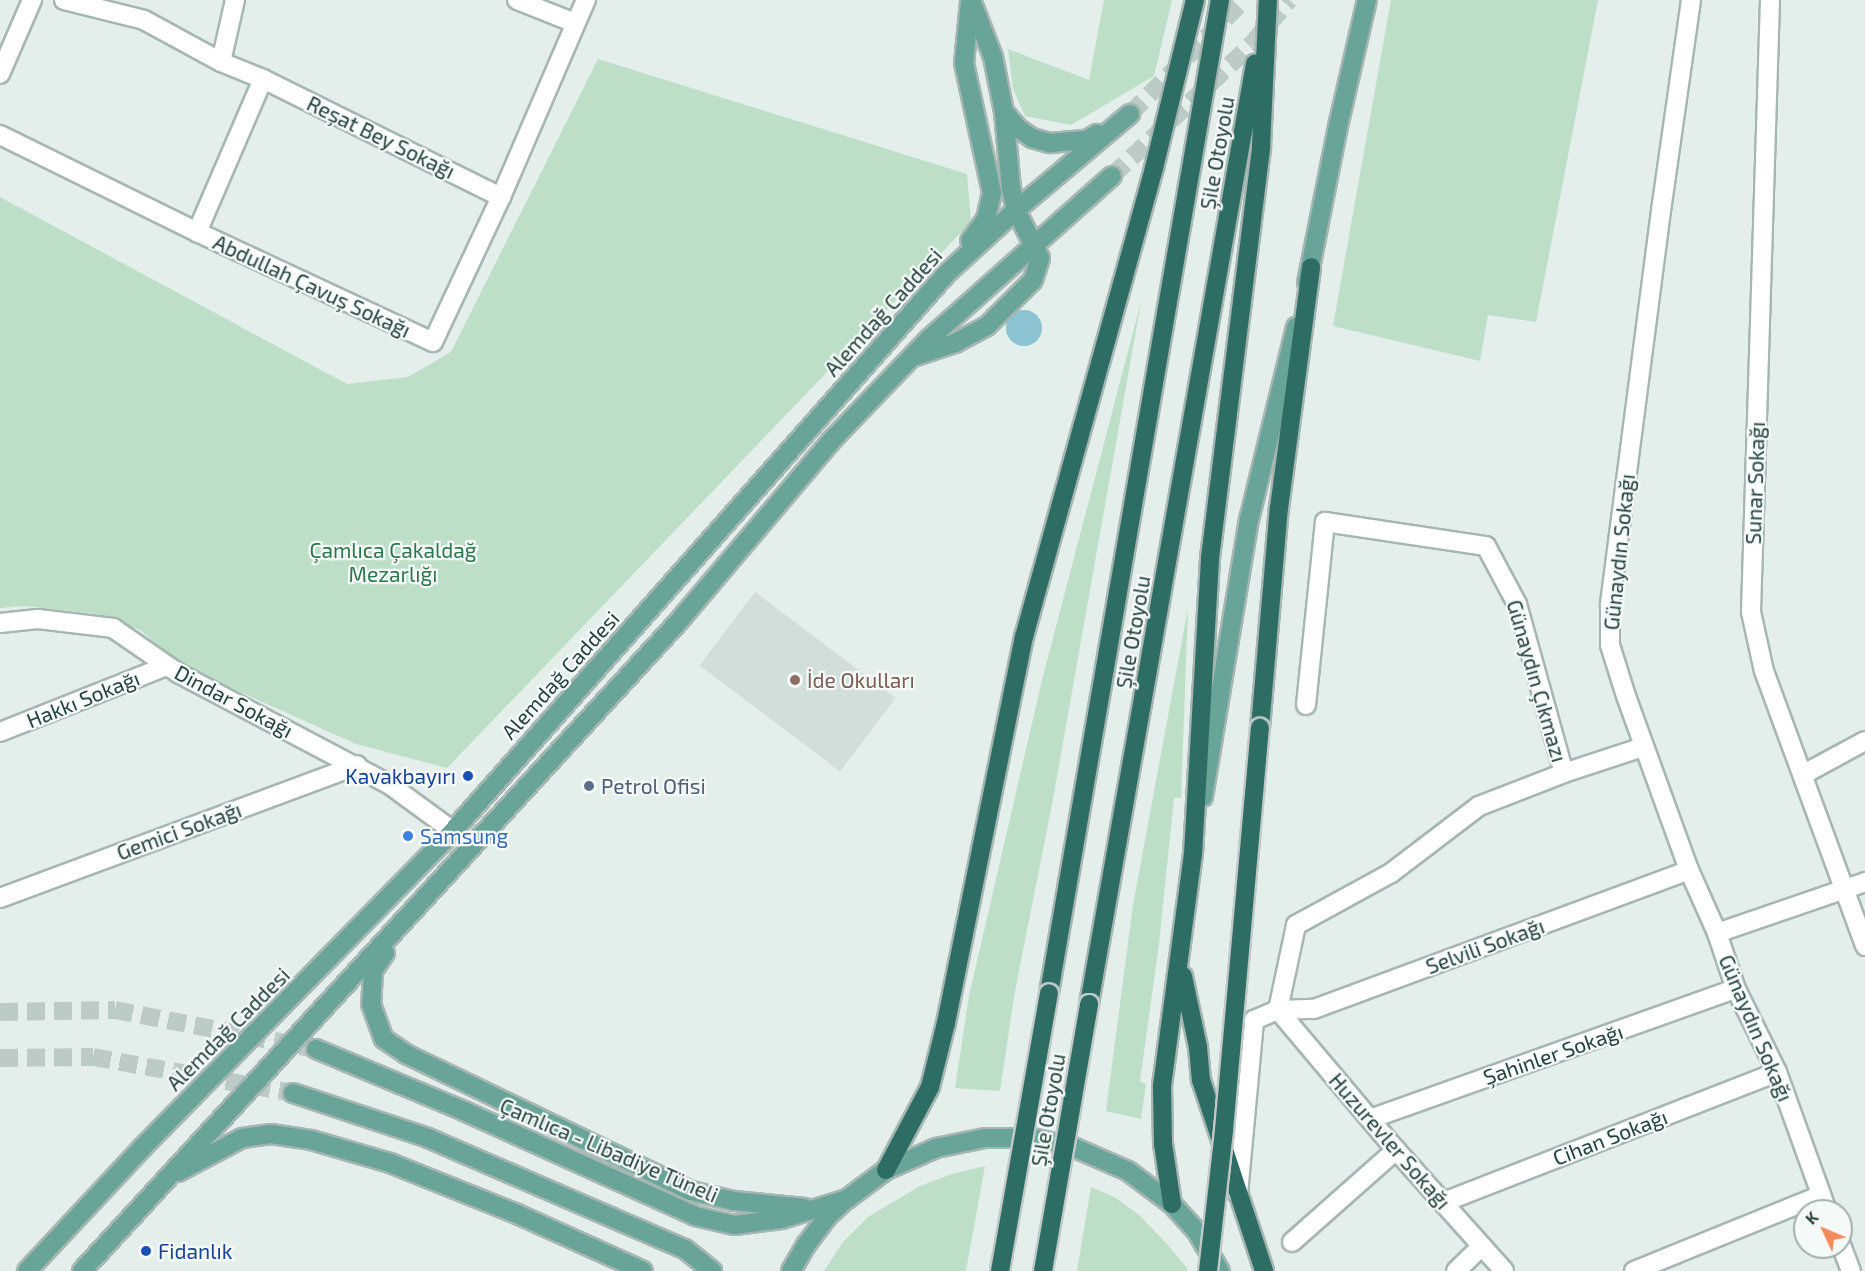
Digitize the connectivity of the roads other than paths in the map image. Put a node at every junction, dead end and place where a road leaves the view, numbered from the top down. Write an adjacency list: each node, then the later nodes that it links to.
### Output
1 (32, 0): 15 (street)
2 (64, 0): 14 (street, Reşat Bey Sokağı)
3 (235, 0): 14 (street)
4 (518, 0): 13 (street)
5 (586, 0): 13 (street)
6 (971, 0): 17 (main road); 25 (main road)
7 (1195, 0): 53 (highway)
8 (1220, 0): 69 (highway, Şile Otoyolu, bridge)
9 (1267, 0): 37 (highway); 70 (highway, Şile Otoyolu, bridge)
10 (1367, 0): 24 (main road)
11 (1691, 0): 32 (street, Günaydın Sokağı)
12 (1770, 0): 35 (street, Sunar Sokağı)
13 (575, 23): 20 (street)
14 (221, 62): 16 (street, Reşat Bey Sokağı)
15 (0, 74)
16 (263, 79): 20 (street, Reşat Bey Sokağı); 22 (street, Abdullah Çavuş Sokağı)
17 (1004, 112): 21 (main road); 21 (main road, Alemdağ Caddesi)
18 (0, 135): 22 (street)
19 (1112, 176): 23 (main road)
20 (501, 197): 22 (street, Abdullah Çavuş Sokağı)
21 (1016, 210): 23 (main road); 25 (main road, Alemdağ Caddesi)
22 (197, 232)
23 (1035, 244): 26 (main road); 26 (main road)
24 (1311, 267): 37 (main road); 71 (highway, bridge)
25 (947, 273): 36 (main road, Alemdağ Caddesi)
26 (911, 358): 42 (main road)
27 (0, 623): 28 (street, Dindar Sokağı)
28 (167, 666): 30 (street, Hakkı Sokağı); 33 (street, Dindar Sokağı)
29 (1306, 705): 34 (street, Günaydın Çıkmazı)
30 (0, 732)
31 (1865, 741): 35 (street)
32 (1644, 747): 34 (street, Günaydın Çıkmazı); 38 (street, Günaydın Sokağı)
33 (357, 765): 36 (street, Dindar Sokağı); 41 (street, Gemici Sokağı)
34 (1564, 773): 47 (street, Günaydın Çıkmazı)
35 (1804, 774): 40 (street, Sunar Sokağı)
36 (453, 831): 64 (main road, Alemdağ Caddesi)
37 (1193, 854): 45 (highway)
38 (1689, 870): 43 (street, Günaydın Sokağı); 47 (street, Selvili Sokağı)
39 (1865, 882): 40 (street)
40 (1844, 889): 43 (street); 44 (street, Sunar Sokağı)
41 (0, 898)
42 (407, 918): 54 (main road); 60 (main road)
43 (1717, 933): 46 (street, Günaydın Sokağı)
44 (1865, 946)
45 (1180, 962): 55 (highway); 59 (highway)
46 (1737, 989): 49 (street, Günaydın Sokağı); 51 (street, Şahinler Sokağı)
47 (1278, 1010): 51 (street, Huzurevler Sokağı); 55 (street)
48 (316, 1049): 60 (main road, Çamlıca - Libadiye Tüneli)
49 (1777, 1072): 57 (street, Günaydın Sokağı); 58 (street, Cihan Sokağı)
50 (293, 1093): 67 (main road)
51 (1370, 1119): 52 (street, Huzurevler Sokağı)
52 (1396, 1150): 58 (street, Huzurevler Sokağı); 62 (street)
53 (886, 1170): 56 (main road, Çamlıca - Libadiye Tüneli); 59 (main road, Çamlıca - Libadiye Tüneli)
54 (165, 1179): 65 (main road); 66 (main road)
55 (1238, 1194): 73 (highway)
56 (847, 1199): 60 (main road, Çamlıca - Libadiye Tüneli); 68 (main road)
57 (1823, 1199)
58 (1444, 1202): 63 (street, Huzurevler Sokağı)
59 (1172, 1204): 72 (main road, Çamlıca - Libadiye Tüneli)
60 (813, 1209)
61 (1793, 1214): 76 (street)
62 (1292, 1242)
63 (1482, 1246): 74 (street); 75 (street, Huzurevler Sokağı)
64 (27, 1271)
65 (82, 1271)
66 (644, 1271)
67 (712, 1271)
68 (791, 1271)
69 (1000, 1271)
70 (1043, 1271)
71 (1208, 1271)
72 (1220, 1271)
73 (1264, 1271)
74 (1456, 1271)
75 (1504, 1271)
76 (1634, 1271)

